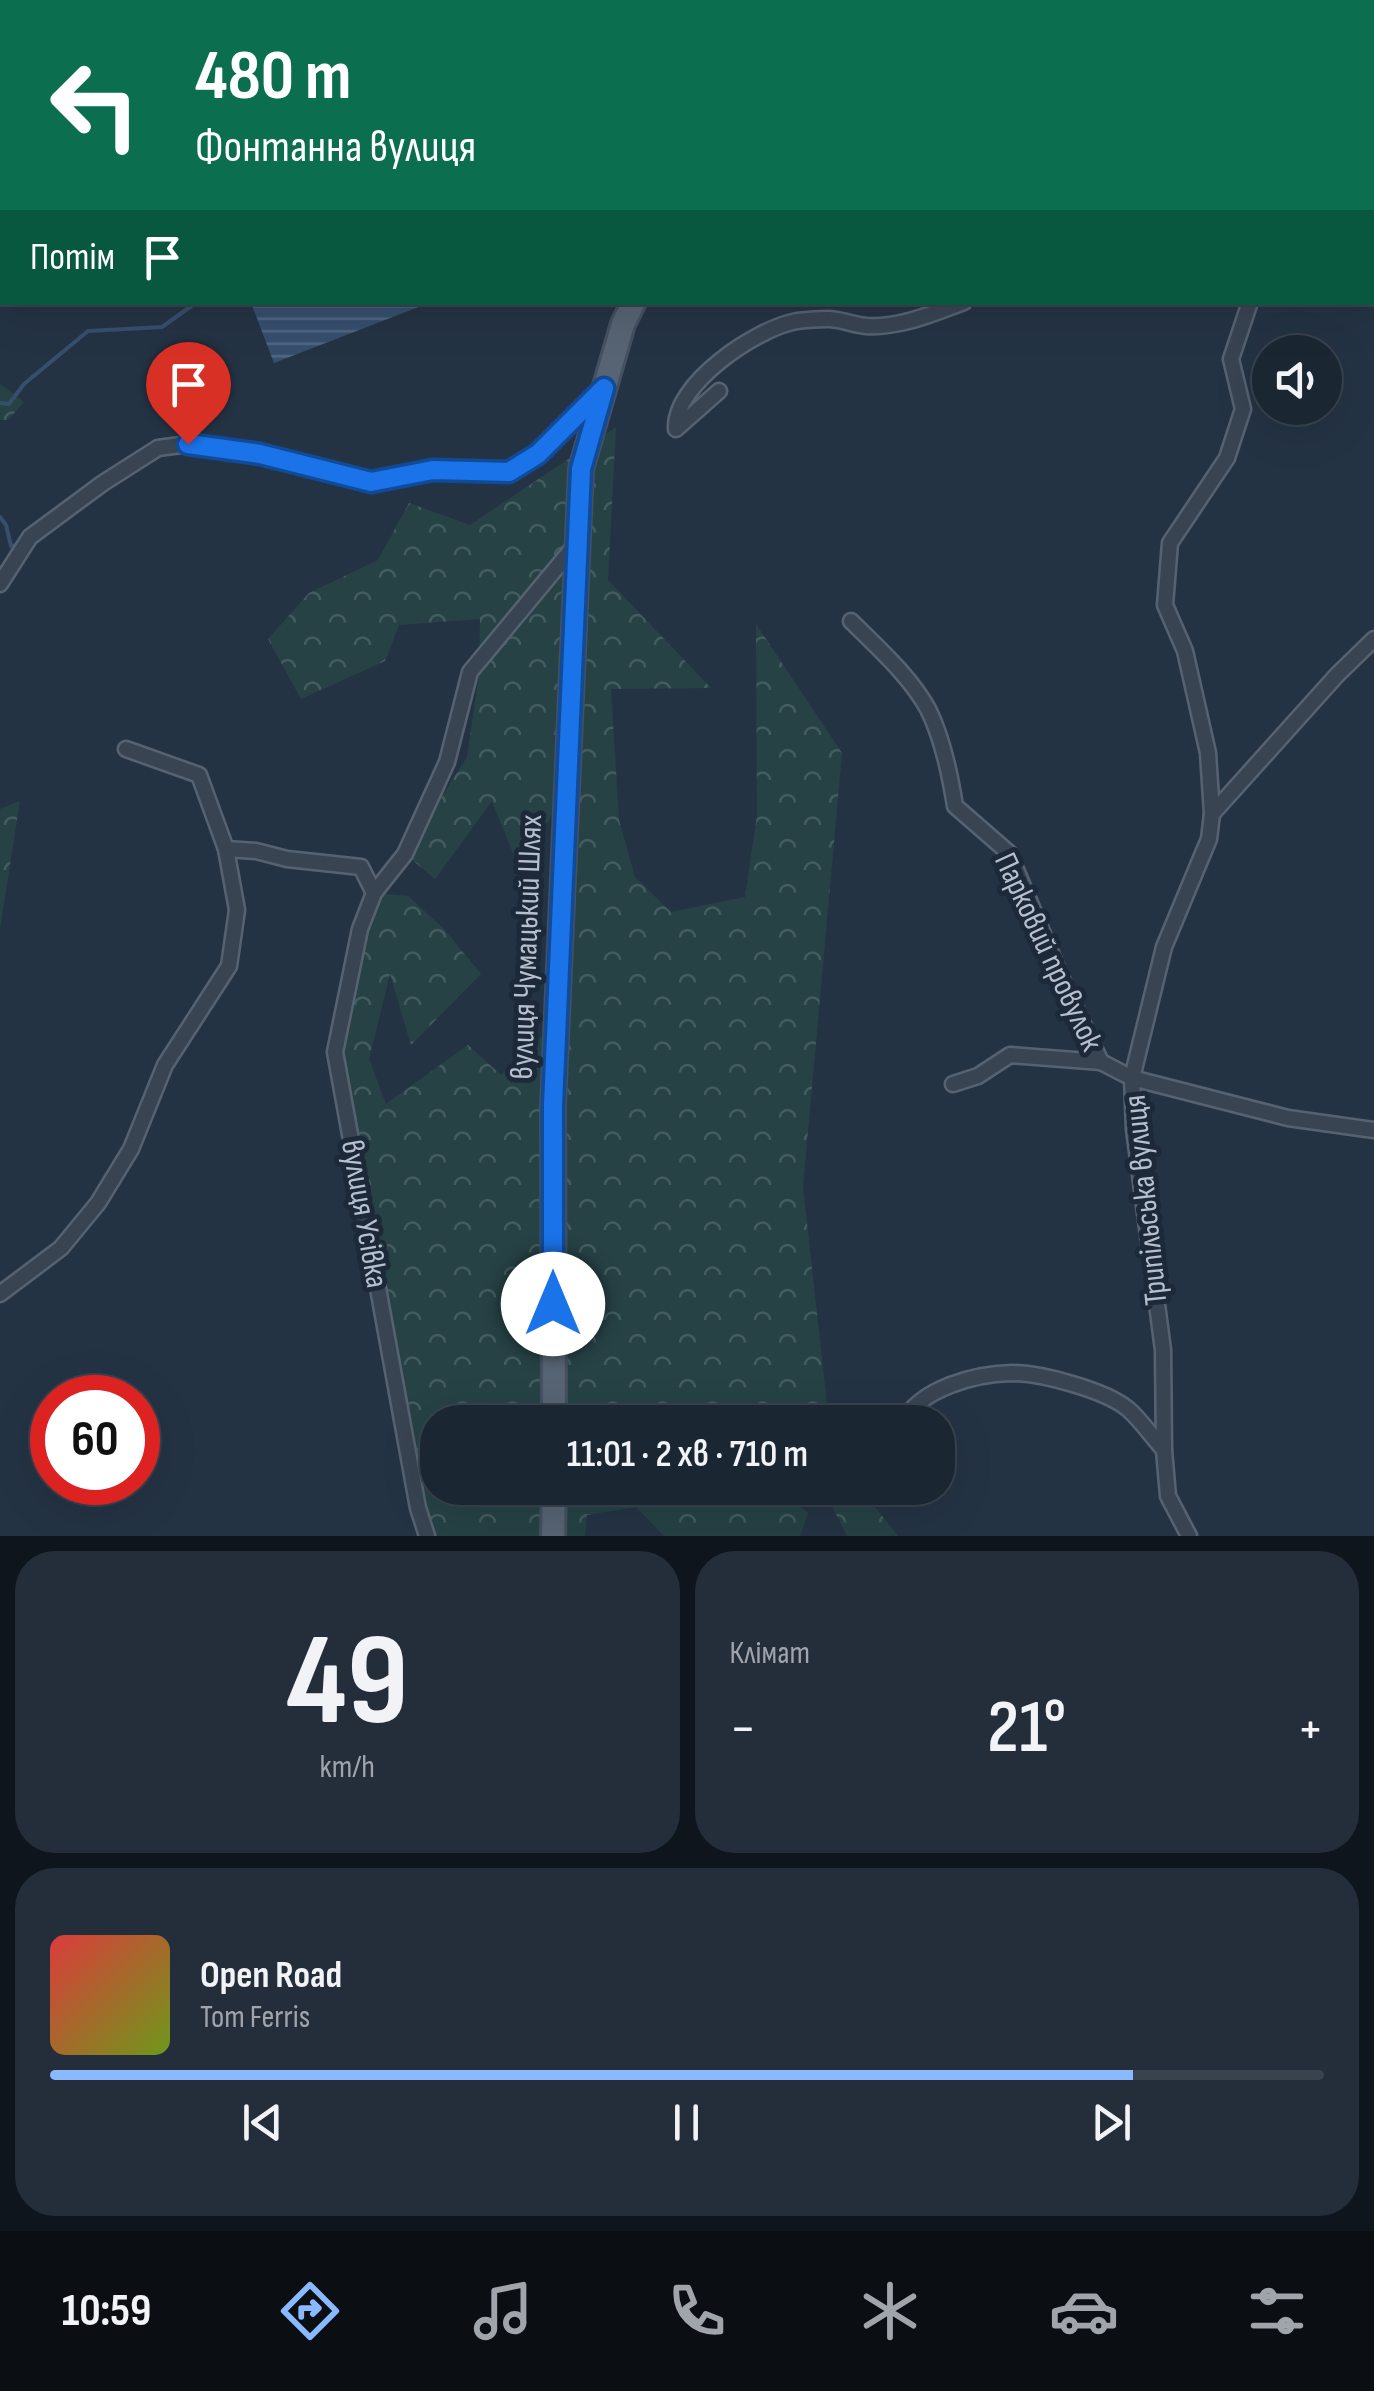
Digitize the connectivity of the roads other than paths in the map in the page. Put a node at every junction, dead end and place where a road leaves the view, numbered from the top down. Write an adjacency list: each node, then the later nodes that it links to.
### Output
1 (632, 305): 4 (main road, вулиця Чумацький Шлях)
2 (956, 305): 5 (street)
3 (1249, 305): 11 (street, Трипільська вулиця)
4 (604, 388): 6 (main road, вулиця Чумацький Шлях); 7 (street)
5 (720, 391)
6 (577, 543): 13 (street, вулиця Усівка); 19 (main road, вулиця Чумацький Шлях)
7 (0, 584)
8 (851, 621): 14 (street, Парковий провулок)
9 (1374, 639): 11 (street)
10 (126, 749): 12 (street)
11 (1212, 814): 15 (street, Трипільська вулиця)
12 (226, 849): 13 (street); 18 (street)
13 (374, 893): 23 (street, вулиця Усівка)
14 (1101, 1062): 15 (street); 16 (street, Парковий провулок)
15 (1132, 1078): 17 (street); 21 (street, Трипільська вулиця)
16 (953, 1084)
17 (1374, 1130)
18 (0, 1294)
19 (554, 1405)
20 (918, 1405): 21 (street)
21 (1164, 1450): 25 (street, Трипільська вулиця)
22 (554, 1505): 24 (main road)
23 (427, 1536)
24 (553, 1536)
25 (1189, 1536)

